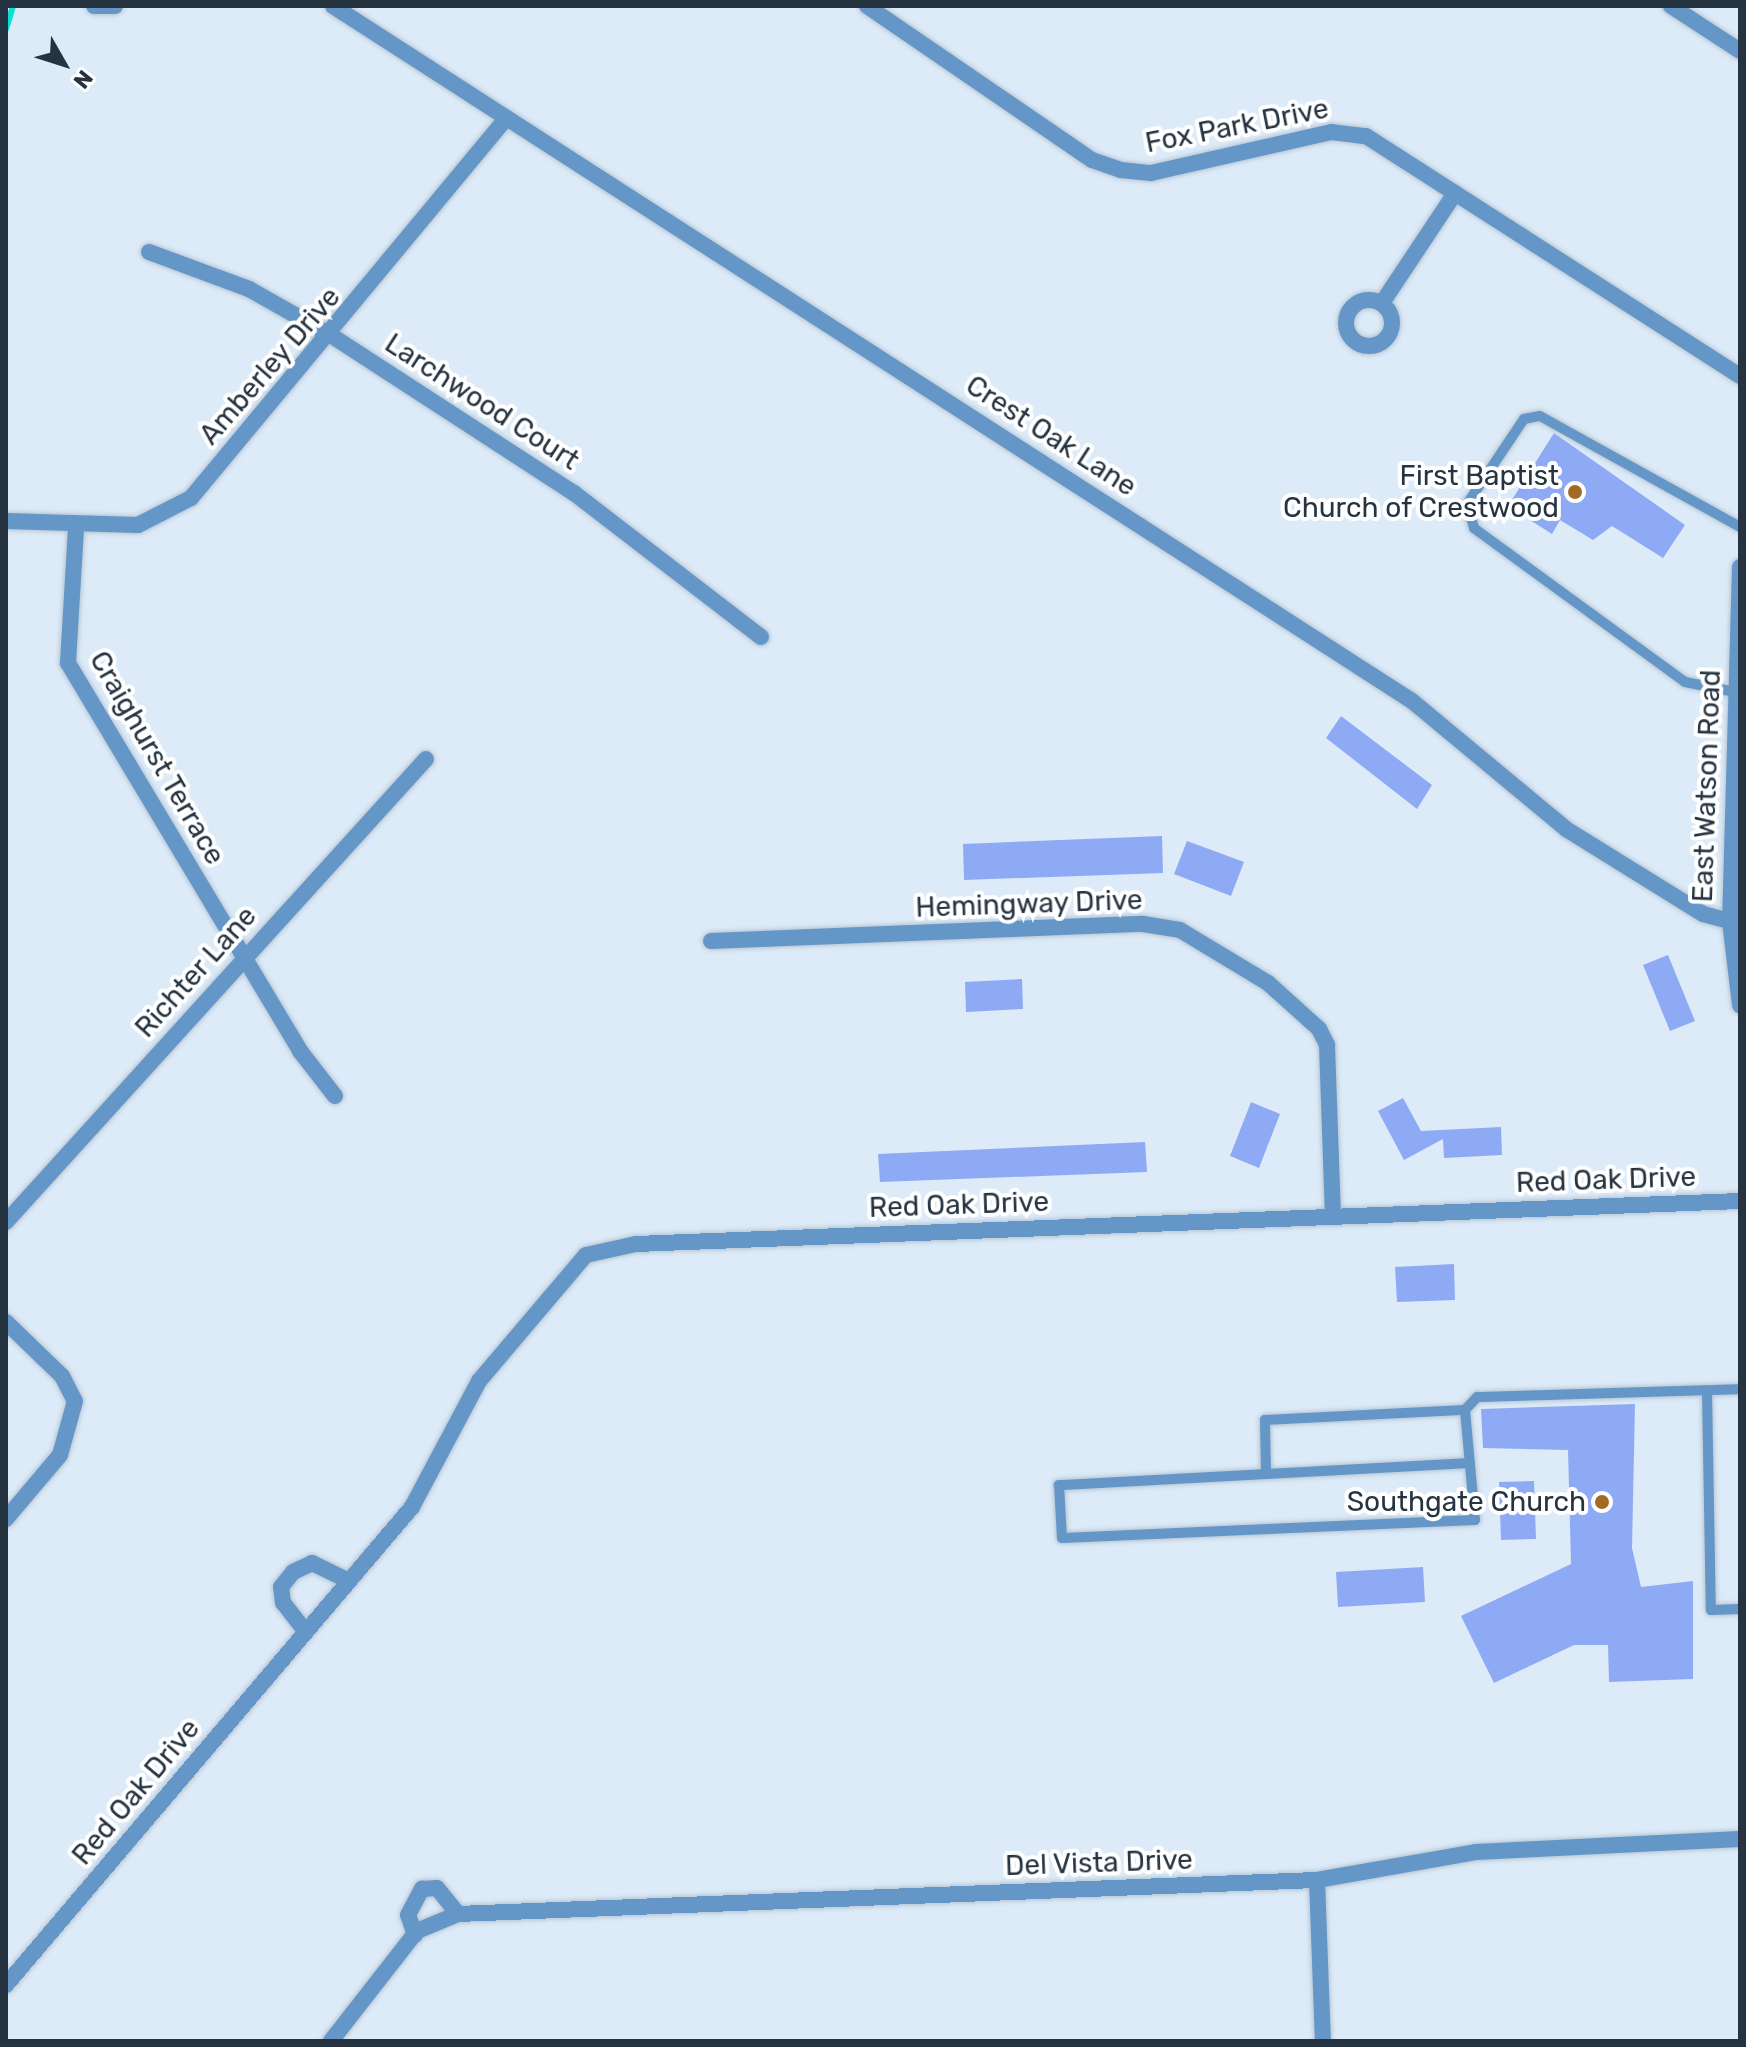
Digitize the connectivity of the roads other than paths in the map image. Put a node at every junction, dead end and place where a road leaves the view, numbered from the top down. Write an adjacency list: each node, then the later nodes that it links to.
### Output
1 (94, 6): 2 (street)
2 (115, 6)
3 (333, 6): 7 (street, Crest Oak Lane)
4 (867, 6): 8 (street, Fox Park Drive)
5 (1671, 6): 6 (street)
6 (1740, 51)
7 (507, 118): 11 (street, Amberley Drive); 21 (street, Crest Oak Lane)
8 (1455, 193): 10 (street); 12 (street, Fox Park Drive)
9 (149, 252): 11 (street, Larchwood Court)
10 (1382, 303)
11 (332, 336): 15 (street, Amberley Drive); 17 (street, Larchwood Court)
12 (1740, 376)
13 (6, 521): 15 (street, Amberley Drive)
14 (1740, 527): 18 (lane)
15 (76, 528): 23 (street, Craighurst Terrace)
16 (1740, 567): 18 (street, East Watson Road)
17 (761, 637)
18 (1735, 692): 19 (street, East Watson Road)
19 (1737, 738): 21 (street, East Watson Road)
20 (426, 759): 23 (street, Richter Lane)
21 (1730, 921): 24 (street, East Watson Road)
22 (711, 941): 27 (street, Hemingway Drive)
23 (246, 954): 25 (street, Craighurst Terrace); 28 (street, Richter Lane)
24 (1740, 1005)
25 (335, 1096)
26 (1740, 1201): 27 (street, Red Oak Drive)
27 (1333, 1216): 36 (street, Red Oak Drive)
28 (6, 1222)
29 (6, 1322): 35 (street)
30 (1740, 1389): 31 (lane)
31 (1707, 1391): 32 (lane); 37 (lane)
32 (1465, 1410): 33 (lane); 34 (lane)
33 (1470, 1463): 34 (lane); 34 (lane)
34 (1266, 1474)
35 (6, 1519)
36 (349, 1581): 38 (street, Red Oak Drive); 38 (street)
37 (1740, 1609)
38 (306, 1632): 43 (street, Red Oak Drive)
39 (1740, 1839): 40 (street, Del Vista Drive)
40 (1317, 1880): 41 (street, Del Vista Drive); 45 (street)
41 (458, 1914): 42 (street, Del Vista Drive); 42 (street)
42 (415, 1935): 44 (street, Del Vista Drive)
43 (6, 1985)
44 (331, 2041)
45 (1323, 2041)

